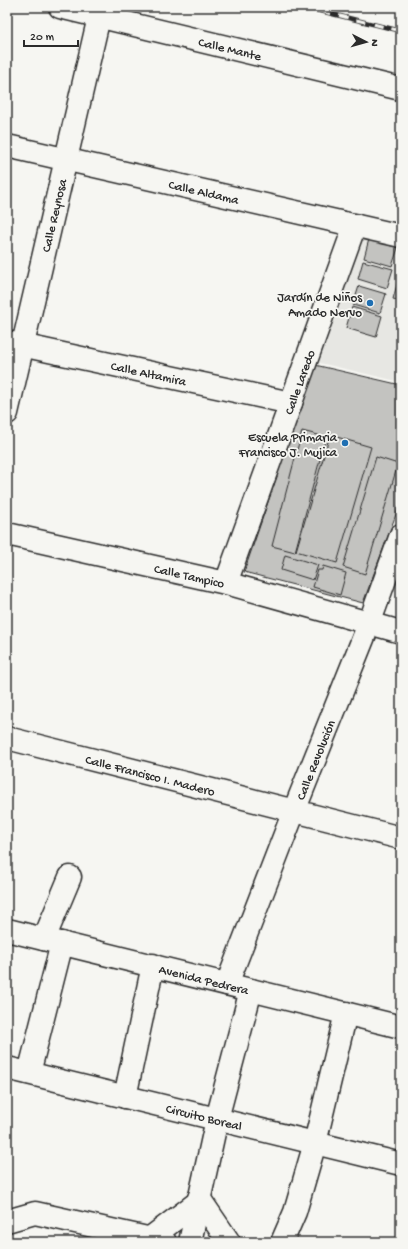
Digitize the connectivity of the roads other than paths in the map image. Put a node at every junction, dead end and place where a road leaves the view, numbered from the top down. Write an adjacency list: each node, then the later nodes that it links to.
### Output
1 (60, 7): 2 (street, Calle Mante)
2 (99, 17): 3 (street, Calle Mante); 5 (street, Calle Reynosa)
3 (401, 89)
4 (7, 146): 5 (street, Calle Aldama)
5 (66, 159): 6 (street, Calle Aldama); 8 (street, Calle Reynosa)
6 (355, 225): 7 (street, Calle Aldama); 9 (street, Calle Laredo)
7 (401, 236)
8 (15, 344): 9 (street, Calle Altamira); 10 (street, Calle Reynosa)
9 (291, 403): 13 (street, Calle Laredo)
10 (7, 413)
11 (7, 534): 13 (street, Calle Tampico)
12 (401, 535): 14 (street, Calle Revolución)
13 (226, 584): 14 (street, Calle Tampico)
14 (369, 624): 15 (street); 17 (street, Calle Revolución)
15 (401, 632)
16 (7, 738): 17 (street, Calle Francisco I. Madero)
17 (294, 811): 18 (street, Calle Francisco I. Madero); 23 (street, Calle Revolución)
18 (401, 838)
19 (70, 877): 21 (street)
20 (7, 930): 21 (street, Avenida Pedrera)
21 (53, 941): 22 (street, Avenida Pedrera); 28 (street)
22 (153, 965): 23 (street, Avenida Pedrera); 29 (street)
23 (227, 984): 24 (street, Avenida Pedrera)
24 (251, 990): 25 (street, Avenida Pedrera); 30 (street)
25 (346, 1013): 26 (street, Avenida Pedrera); 31 (street)
26 (401, 1027)
27 (7, 1068): 28 (street, Circuito Boreal)
28 (29, 1073): 29 (street, Circuito Boreal)
29 (125, 1097): 30 (street, Circuito Boreal)
30 (217, 1119): 31 (street, Circuito Boreal); 33 (street)
31 (314, 1143): 32 (street, Circuito Boreal); 38 (street)
32 (401, 1164)
33 (199, 1200): 35 (street); 36 (street); 37 (street)
34 (7, 1221): 35 (street)
35 (153, 1241)
36 (190, 1242)
37 (229, 1242)
38 (282, 1242)

